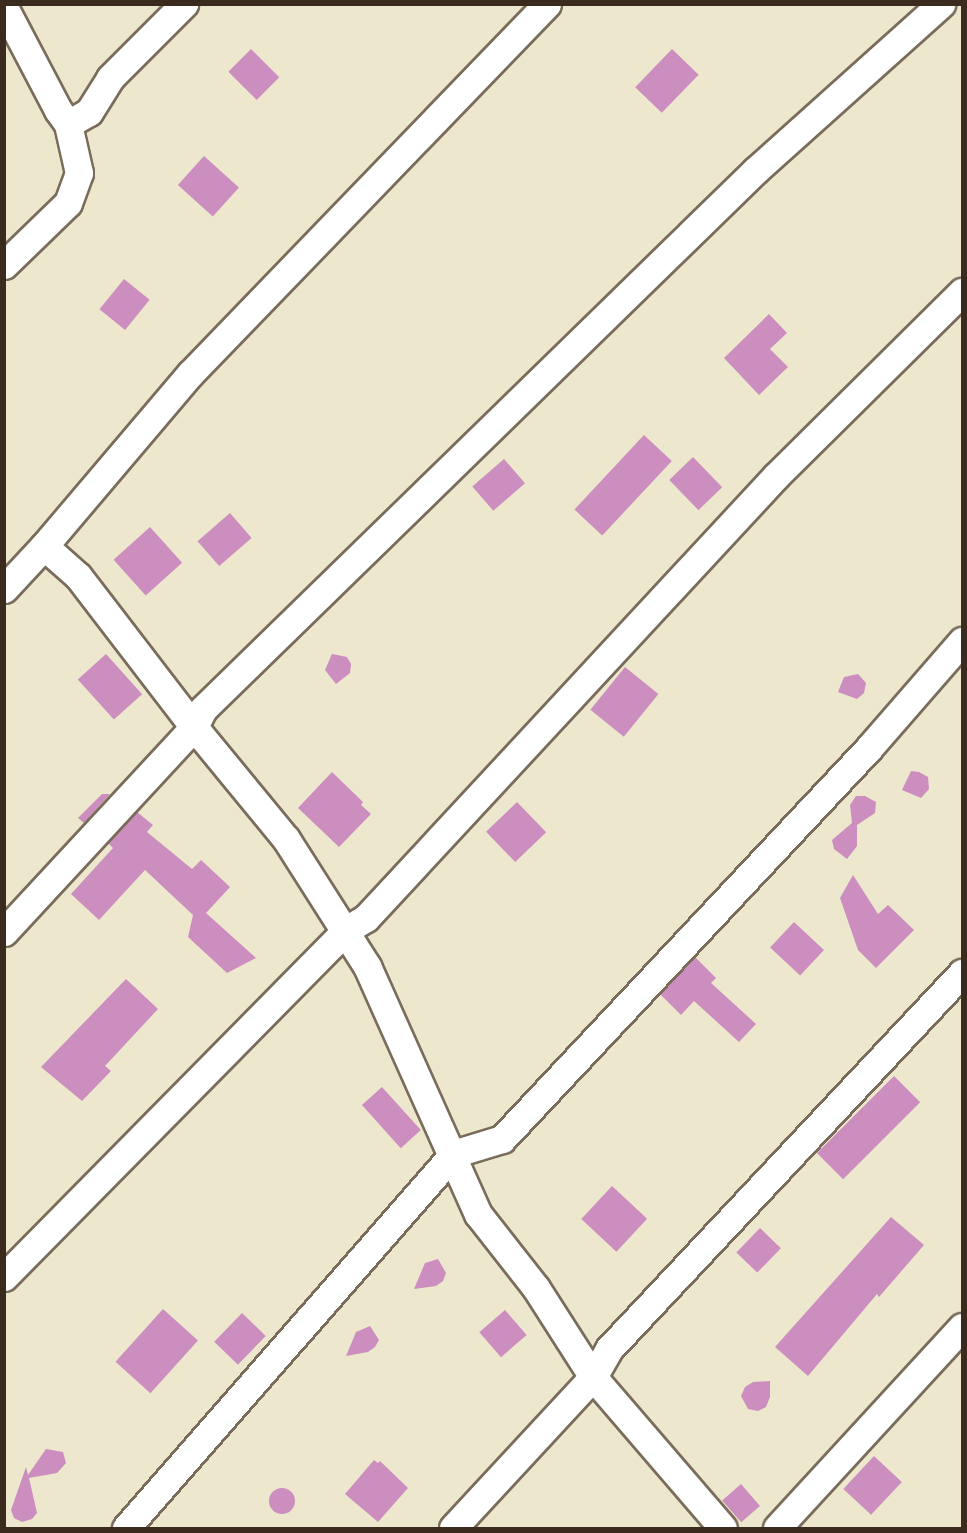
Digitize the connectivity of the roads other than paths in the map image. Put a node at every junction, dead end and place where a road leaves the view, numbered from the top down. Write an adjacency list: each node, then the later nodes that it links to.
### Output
1 (184, 4): 5 (street)
2 (547, 4): 8 (street)
3 (941, 4): 11 (street)
4 (4, 7): 5 (street)
5 (68, 124): 6 (street)
6 (4, 265)
7 (963, 292): 12 (street)
8 (44, 546): 9 (street); 11 (street)
9 (4, 589)
10 (963, 641): 15 (street)
11 (194, 727): 12 (street); 13 (street)
12 (346, 930): 15 (street); 16 (street)
13 (4, 932)
14 (963, 973): 18 (street)
15 (453, 1154): 18 (street); 19 (street)
16 (4, 1277)
17 (963, 1327): 22 (street)
18 (593, 1377): 20 (street); 21 (street)
19 (126, 1528)
20 (453, 1528)
21 (723, 1528)
22 (777, 1528)

